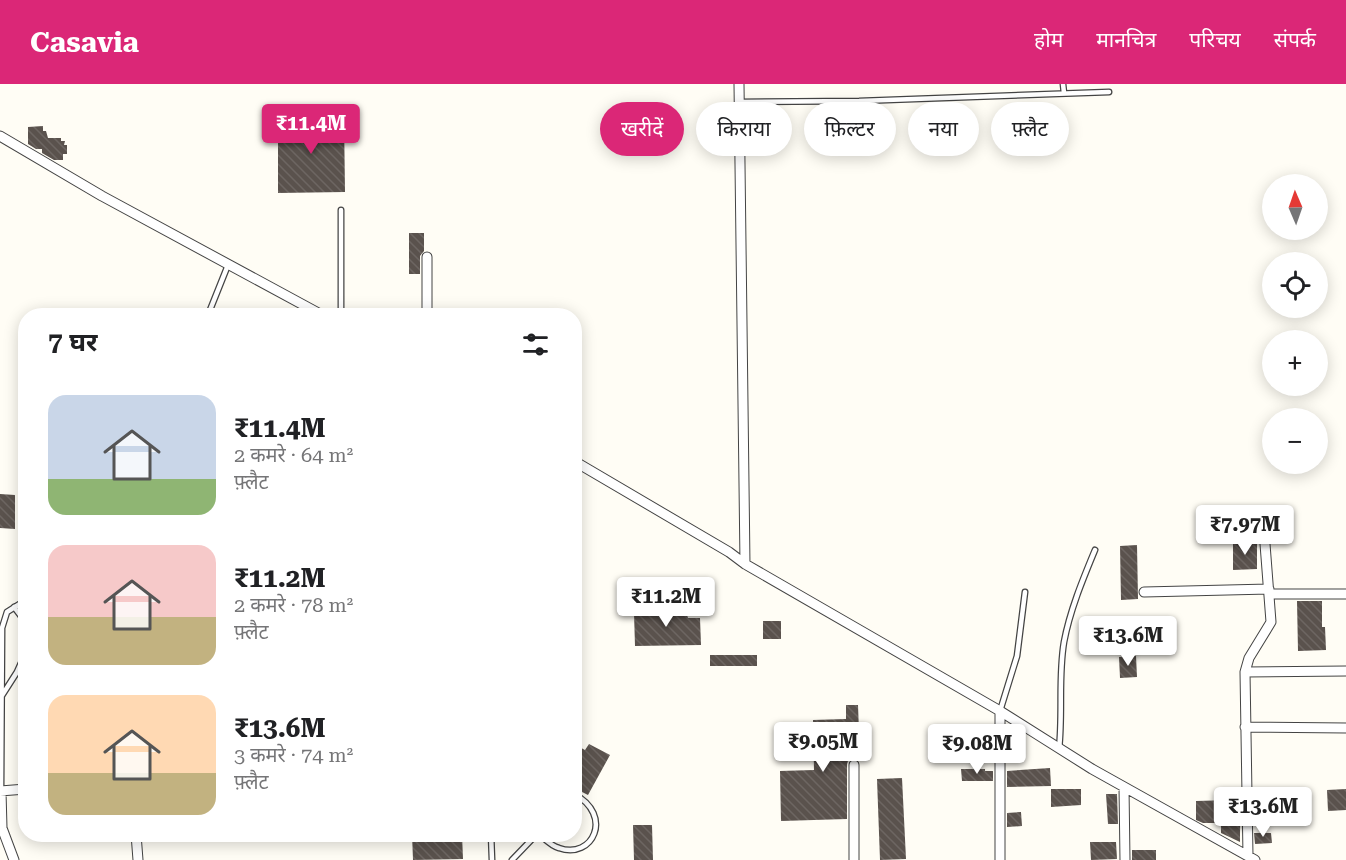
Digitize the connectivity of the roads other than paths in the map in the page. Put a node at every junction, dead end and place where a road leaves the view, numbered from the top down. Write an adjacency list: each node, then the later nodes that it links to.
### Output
1 (739, 84): 5 (street)
2 (1063, 84): 4 (lane)
3 (1109, 92): 4 (lane)
4 (1064, 93): 5 (lane)
5 (739, 102)
6 (0, 136): 10 (street)
7 (740, 156): 18 (street)
8 (341, 210): 13 (lane)
9 (427, 257): 14 (street)
10 (228, 265): 11 (lane); 12 (street)
11 (211, 308)
12 (309, 308)
13 (341, 308)
14 (427, 308)
15 (582, 467): 18 (street)
16 (1265, 544): 21 (street)
17 (1095, 550): 33 (lane)
18 (745, 564): 30 (street)
19 (1025, 592): 30 (lane)
20 (1144, 592): 21 (street)
21 (1269, 592): 22 (street); 28 (street)
22 (1346, 594)
23 (18, 605): 24 (lane)
24 (14, 607): 25 (lane); 29 (lane)
25 (18, 612)
26 (18, 670): 29 (lane)
27 (1346, 671): 28 (street)
28 (1245, 672): 31 (street)
29 (1, 697): 37 (lane)
30 (999, 711): 33 (street); 50 (street)
31 (1245, 727): 32 (street); 44 (street)
32 (1346, 728)
33 (1059, 748): 35 (street)
34 (854, 765): 49 (street)
35 (1124, 787): 43 (street); 51 (street)
36 (18, 790): 37 (street)
37 (0, 791): 45 (street)
38 (582, 800): 42 (lane)
39 (137, 842): 46 (street)
40 (491, 842): 47 (lane)
41 (530, 842): 48 (lane)
42 (550, 842)
43 (1238, 855): 44 (street)
44 (1252, 858)
45 (14, 860)
46 (138, 860)
47 (492, 860)
48 (512, 860)
49 (854, 860)
50 (1000, 860)
51 (1125, 860)

